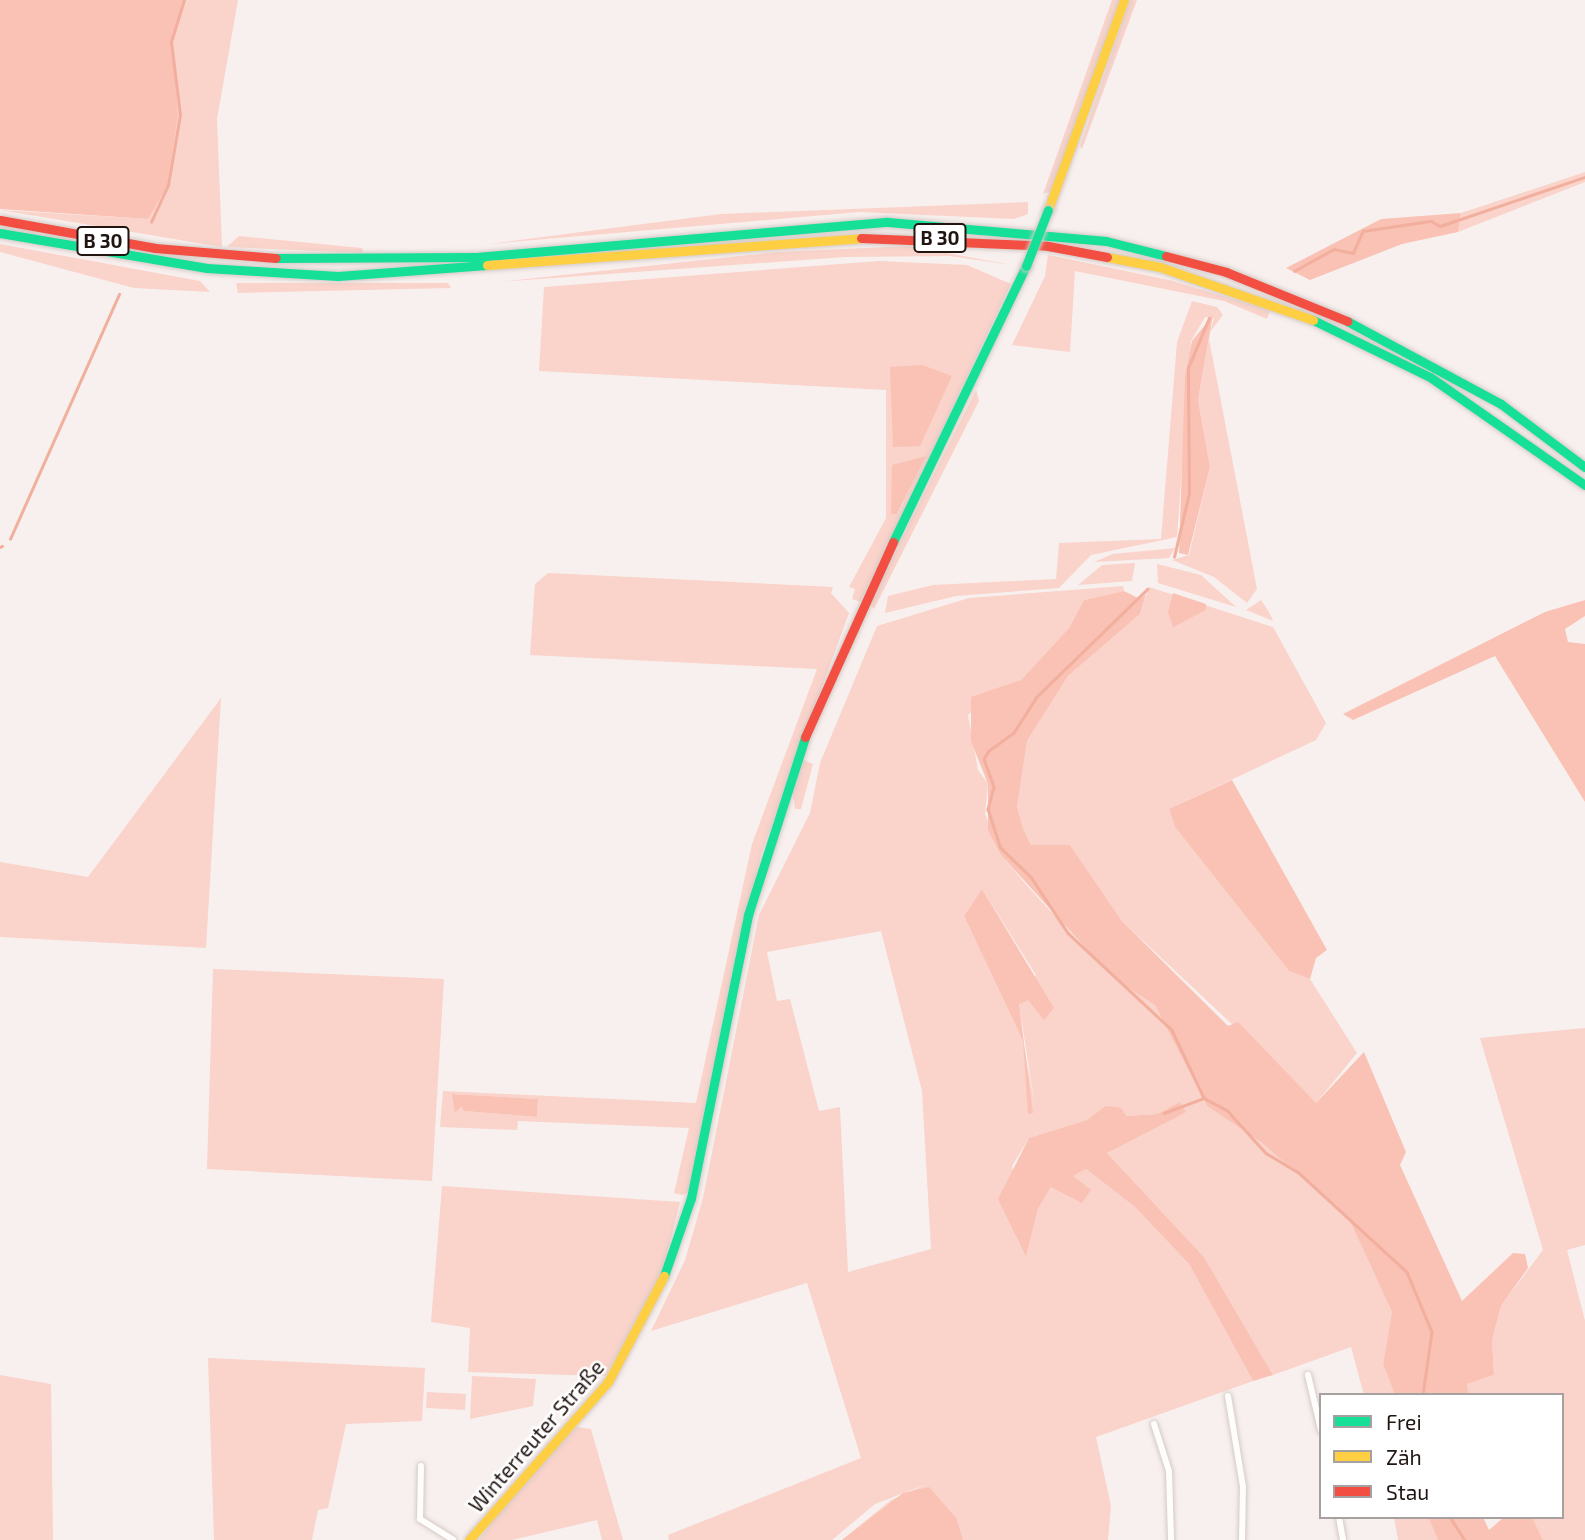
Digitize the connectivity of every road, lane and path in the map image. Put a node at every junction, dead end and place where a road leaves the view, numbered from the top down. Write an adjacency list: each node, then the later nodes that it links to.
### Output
1 (1125, 0): 13 (main road, Winterreuter Straße, bridge)
2 (0, 220): 4 (main road, B 30)
3 (0, 233): 5 (main road, B 30)
4 (1585, 467)
5 (1585, 485)
6 (1308, 1375): 8 (street)
7 (1227, 1396): 15 (street)
8 (1319, 1422)
9 (1154, 1424): 14 (street)
10 (421, 1466): 12 (street)
11 (1339, 1519): 16 (street)
12 (453, 1540)
13 (469, 1540)
14 (1171, 1540)
15 (1242, 1540)
16 (1343, 1540)

